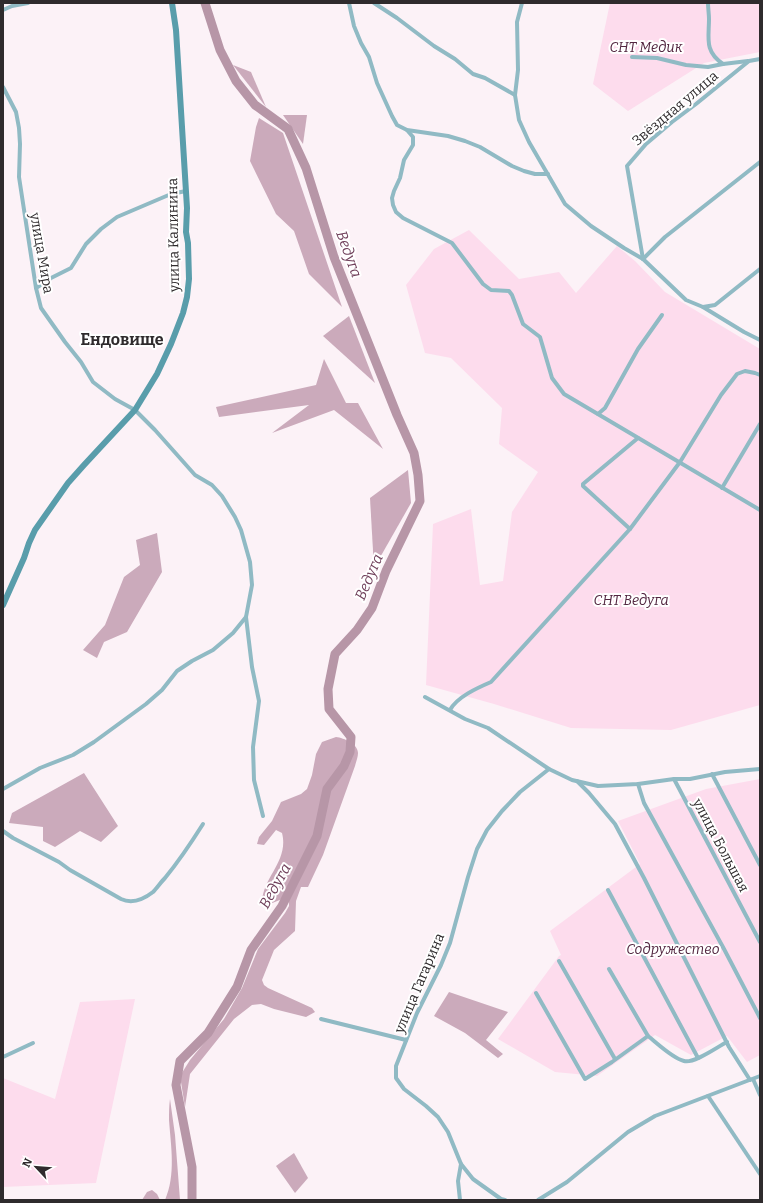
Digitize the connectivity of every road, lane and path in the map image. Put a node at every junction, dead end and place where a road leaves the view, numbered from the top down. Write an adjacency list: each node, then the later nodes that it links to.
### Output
1 (28, 3): 8 (street)
2 (172, 3): 18 (street, улица Калинина)
3 (349, 3): 15 (street)
4 (374, 3): 14 (street)
5 (522, 3): 14 (street)
6 (703, 3): 7 (street)
7 (708, 4): 12 (street)
8 (3, 10)
9 (632, 56): 12 (street)
10 (760, 59): 11 (street, Звёздная улица)
11 (749, 61): 12 (street); 19 (street, Звёздная улица)
12 (723, 64)
13 (3, 87): 21 (street, улица Мира)
14 (515, 95): 17 (street)
15 (406, 130): 17 (street); 27 (street)
16 (760, 162): 19 (street)
17 (548, 174): 19 (street)
18 (186, 191): 21 (street); 26 (street, улица Калинина)
19 (643, 259): 22 (street)
20 (760, 269): 22 (street)
21 (36, 288): 26 (street, улица Мира)
22 (703, 307): 24 (street)
23 (662, 315): 27 (street)
24 (760, 340)
25 (760, 375): 30 (street)
26 (136, 410): 34 (street, улица Калинина); 35 (street, улица Мира)
27 (598, 414): 29 (street)
28 (760, 424): 31 (street)
29 (638, 438): 30 (street); 33 (street)
30 (680, 462): 31 (street); 33 (street)
31 (722, 488): 32 (street)
32 (760, 510)
33 (630, 530): 37 (street)
34 (3, 604)
35 (246, 617): 44 (street); 45 (street)
36 (425, 697): 37 (street)
37 (450, 710): 39 (street)
38 (760, 768): 40 (street)
39 (549, 769): 42 (street); 57 (street, улица Гагарина)
40 (712, 774): 41 (street); 48 (street)
41 (674, 779): 43 (street); 50 (street, улица Большая)
42 (576, 781): 43 (street); 58 (street)
43 (638, 784): 54 (street)
44 (3, 789)
45 (263, 816)
46 (203, 824): 47 (street)
47 (3, 831)
48 (760, 865)
49 (608, 890): 61 (street)
50 (760, 942)
51 (560, 961): 62 (street)
52 (609, 968): 56 (street)
53 (536, 992): 62 (street)
54 (760, 1018)
55 (321, 1019): 57 (street)
56 (648, 1036): 61 (street); 62 (street)
57 (406, 1040): 67 (street, улица Гагарина)
58 (727, 1042): 61 (street); 64 (street)
59 (33, 1043): 60 (street)
60 (3, 1057)
61 (698, 1058)
62 (616, 1059)
63 (760, 1076): 64 (street)
64 (751, 1080): 65 (street); 66 (street)
65 (760, 1095)
66 (708, 1096): 68 (street); 71 (street)
67 (461, 1164): 69 (street, улица Гагарина); 70 (street, улица Гагарина)
68 (760, 1174)
69 (460, 1200)
70 (504, 1200)
71 (538, 1200)

